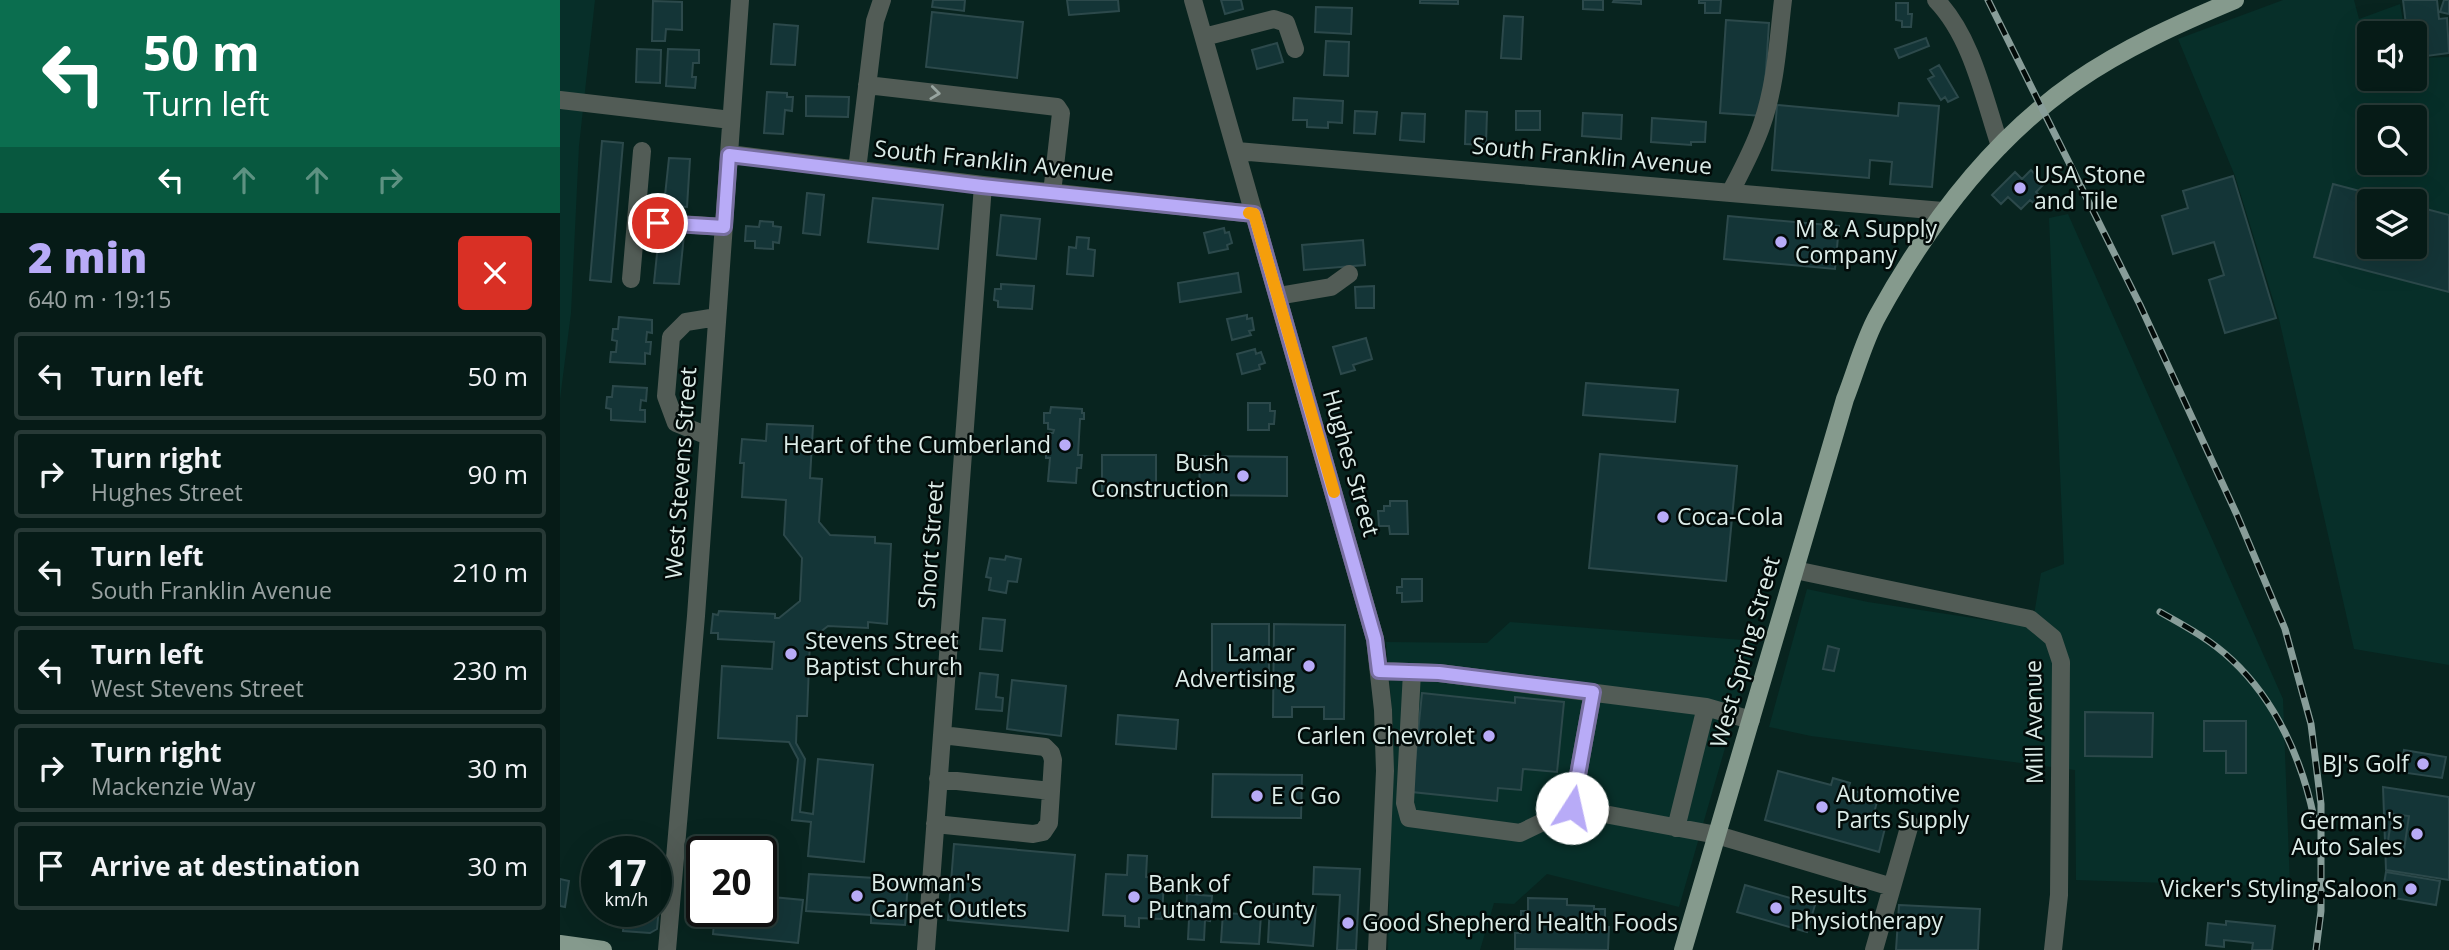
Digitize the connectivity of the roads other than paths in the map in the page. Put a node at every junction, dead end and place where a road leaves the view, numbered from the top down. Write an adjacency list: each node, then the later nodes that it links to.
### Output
1 (740, 0): 11 (street, West Stevens Street)
2 (883, 0): 9 (street)
3 (1193, 0): 7 (street, Hughes Street)
4 (1783, 0): 19 (street)
5 (1936, 0): 12 (street)
6 (2235, 0): 12 (main road, West Spring Street)
7 (1204, 37): 8 (street); 13 (street, Hughes Street)
8 (1295, 49)
9 (867, 85): 16 (street); 18 (street, one-way to 18)
10 (560, 100): 11 (street)
11 (731, 120): 15 (street, West Stevens Street)
12 (2000, 146): 20 (main road, West Spring Street)
13 (1237, 150): 19 (street, South Franklin Avenue); 21 (street, Hughes Street)
14 (642, 151): 22 (street)
15 (729, 155): 16 (street, South Franklin Avenue); 23 (street, West Stevens Street)
16 (857, 170): 17 (street, South Franklin Avenue)
17 (982, 186): 18 (street, South Franklin Avenue); 35 (street, Short Street)
18 (1052, 193): 21 (street, South Franklin Avenue)
19 (1730, 193): 20 (street, South Franklin Avenue)
20 (1943, 211): 29 (main road, West Spring Street)
21 (1254, 214): 26 (street, Hughes Street)
22 (636, 221): 23 (street); 25 (street)
23 (724, 227): 27 (street, West Stevens Street)
24 (1349, 274): 26 (street)
25 (631, 279)
26 (1278, 296): 30 (street, Hughes Street)
27 (717, 317): 28 (street, West Stevens Street); 28 (street)
28 (708, 436): 46 (street, West Stevens Street)
29 (1795, 570): 34 (main road, West Spring Street); 51 (street, Mill Avenue)
30 (1379, 671): 31 (street); 48 (street, Hughes Street)
31 (1412, 672): 32 (street); 38 (street)
32 (1593, 692): 33 (street); 38 (street)
33 (1706, 707): 34 (street); 41 (street)
34 (1751, 720): 42 (main road, West Spring Street)
35 (942, 735): 36 (street, Short Street); 37 (street)
36 (938, 779): 37 (street); 39 (street, Short Street)
37 (1051, 791): 39 (street)
38 (1572, 808): 41 (street)
39 (935, 824): 47 (street, Short Street)
40 (1910, 824): 43 (street)
41 (1676, 828): 42 (street)
42 (1717, 835): 43 (street); 49 (main road, West Spring Street)
43 (1892, 887): 50 (street)
44 (560, 944): 45 (main road)
45 (603, 950)
46 (667, 950)
47 (926, 950)
48 (1377, 950)
49 (1683, 950)
50 (1874, 950)
51 (2053, 950)

